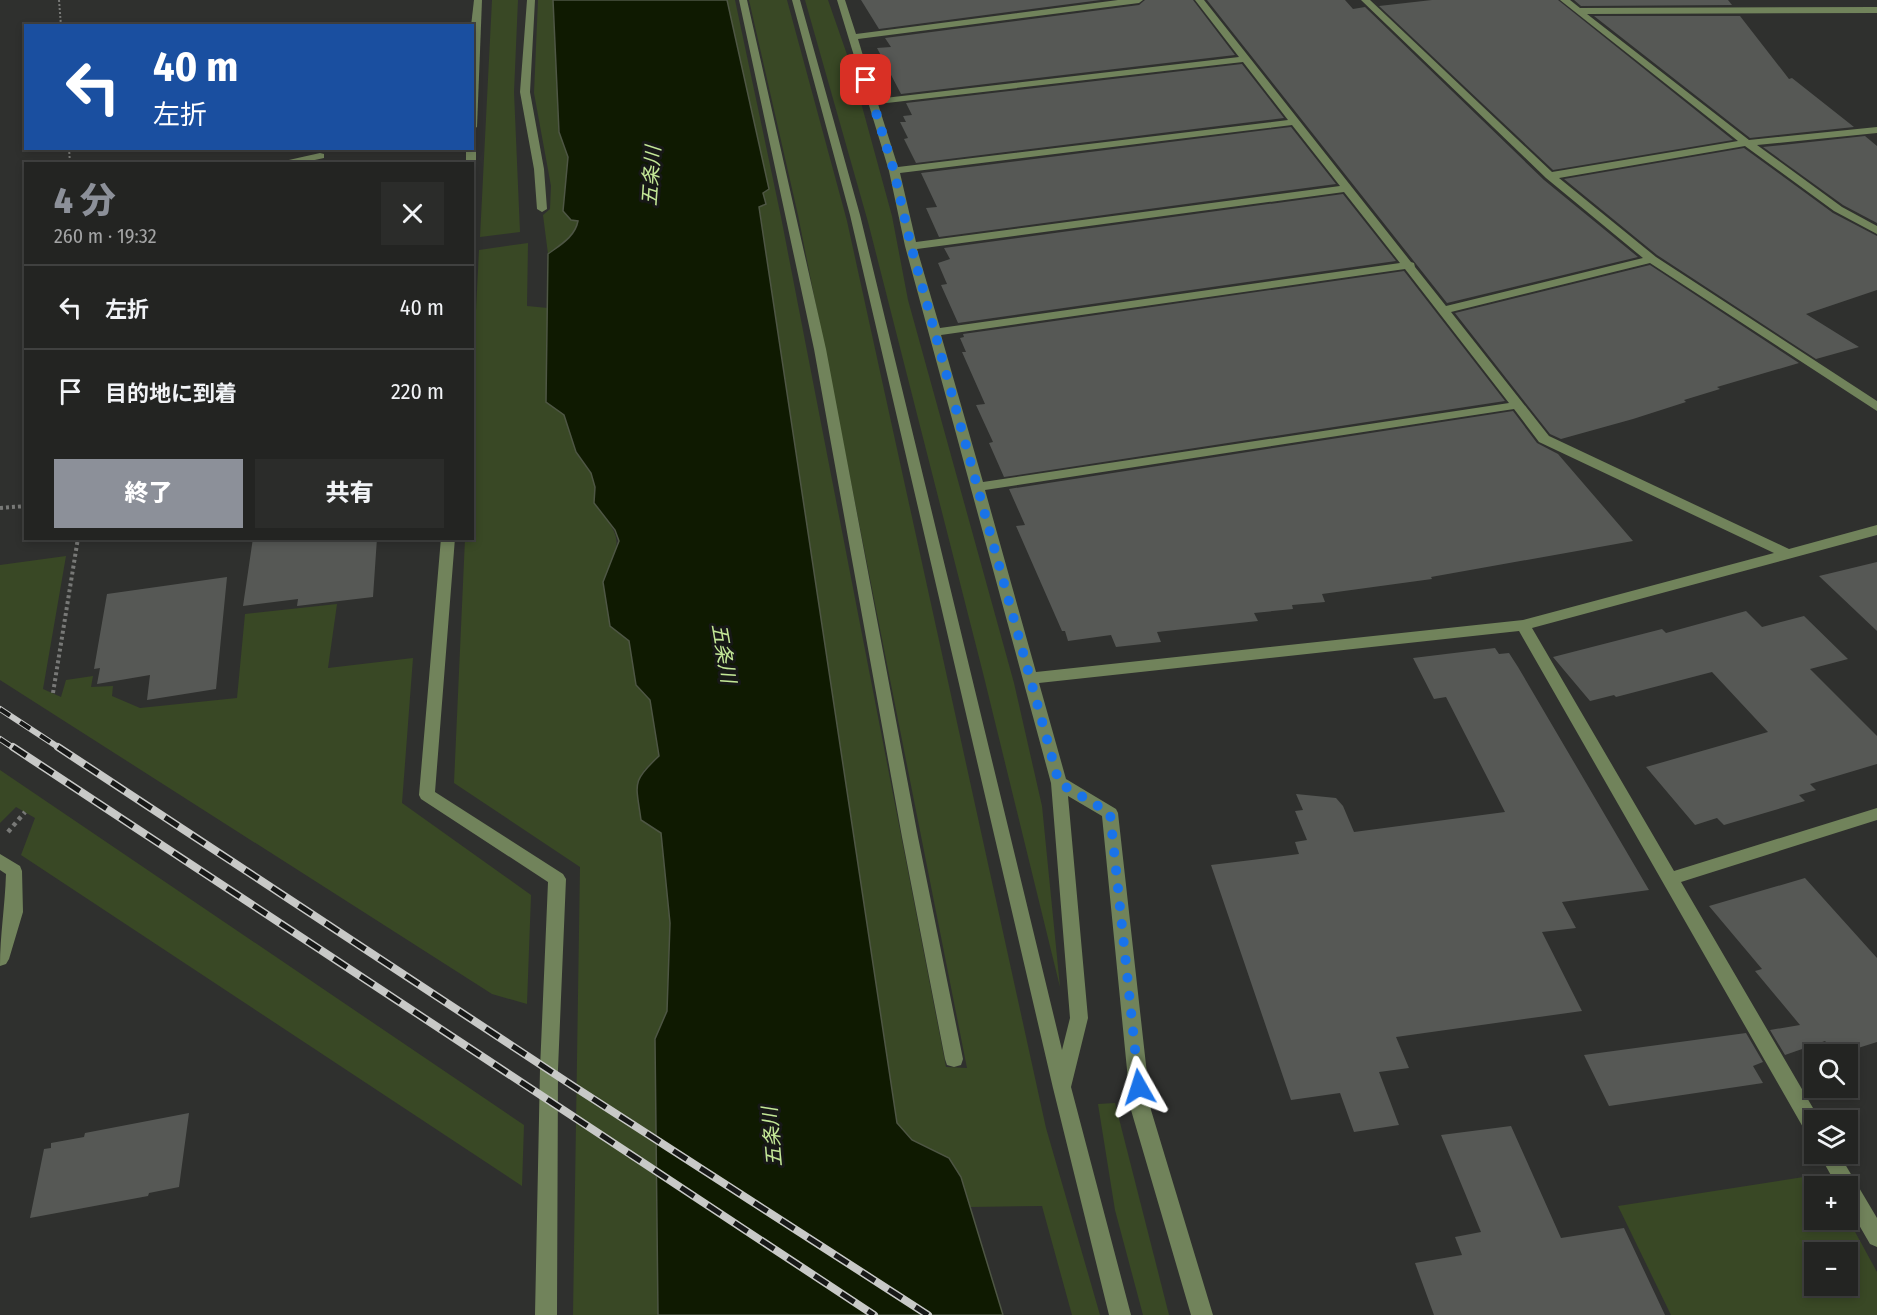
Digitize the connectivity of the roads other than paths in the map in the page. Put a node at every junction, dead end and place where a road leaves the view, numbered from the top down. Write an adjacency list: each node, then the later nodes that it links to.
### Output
1 (478, 0): 14 (street)
2 (531, 0): 24 (street)
3 (743, 0): 44 (street)
4 (796, 0): 45 (street)
5 (841, 0): 12 (street)
6 (1139, 0): 12 (street)
7 (1199, 0): 13 (street)
8 (1365, 0): 22 (street)
9 (1564, 0): 11 (street)
10 (1877, 10): 11 (street)
11 (1578, 11): 18 (street)
12 (852, 37): 15 (street)
13 (1246, 59): 15 (street); 16 (street)
14 (474, 63)
15 (872, 102): 21 (street)
16 (1296, 122): 21 (street); 23 (street)
17 (1877, 130): 18 (street)
18 (1747, 142): 22 (street); 25 (street)
19 (320, 156): 20 (street)
20 (288, 162)
21 (894, 171): 26 (street)
22 (1550, 176): 27 (street)
23 (1348, 188): 26 (street); 28 (street)
24 (542, 209)
25 (1877, 231)
26 (911, 246): 30 (street)
27 (1652, 260): 29 (street); 32 (street)
28 (1410, 265): 29 (street); 30 (street)
29 (1445, 310): 31 (street)
30 (935, 333): 33 (street)
31 (1518, 405): 33 (street); 36 (street)
32 (1877, 407)
33 (978, 487): 38 (street)
34 (1877, 530): 36 (street)
35 (448, 540): 49 (street)
36 (1788, 554): 37 (street)
37 (1523, 626): 38 (street); 42 (street)
38 (1031, 678): 39 (street)
39 (1059, 783): 45 (street); 51 (street)
40 (1877, 814): 42 (street)
41 (0, 861): 43 (street)
42 (1670, 879): 46 (street)
43 (0, 959)
44 (954, 1059)
45 (1062, 1088): 50 (street)
46 (1804, 1111)
47 (1858, 1204): 48 (street)
48 (1877, 1237)
49 (546, 1315)
50 (1120, 1315)
51 (1202, 1315)

